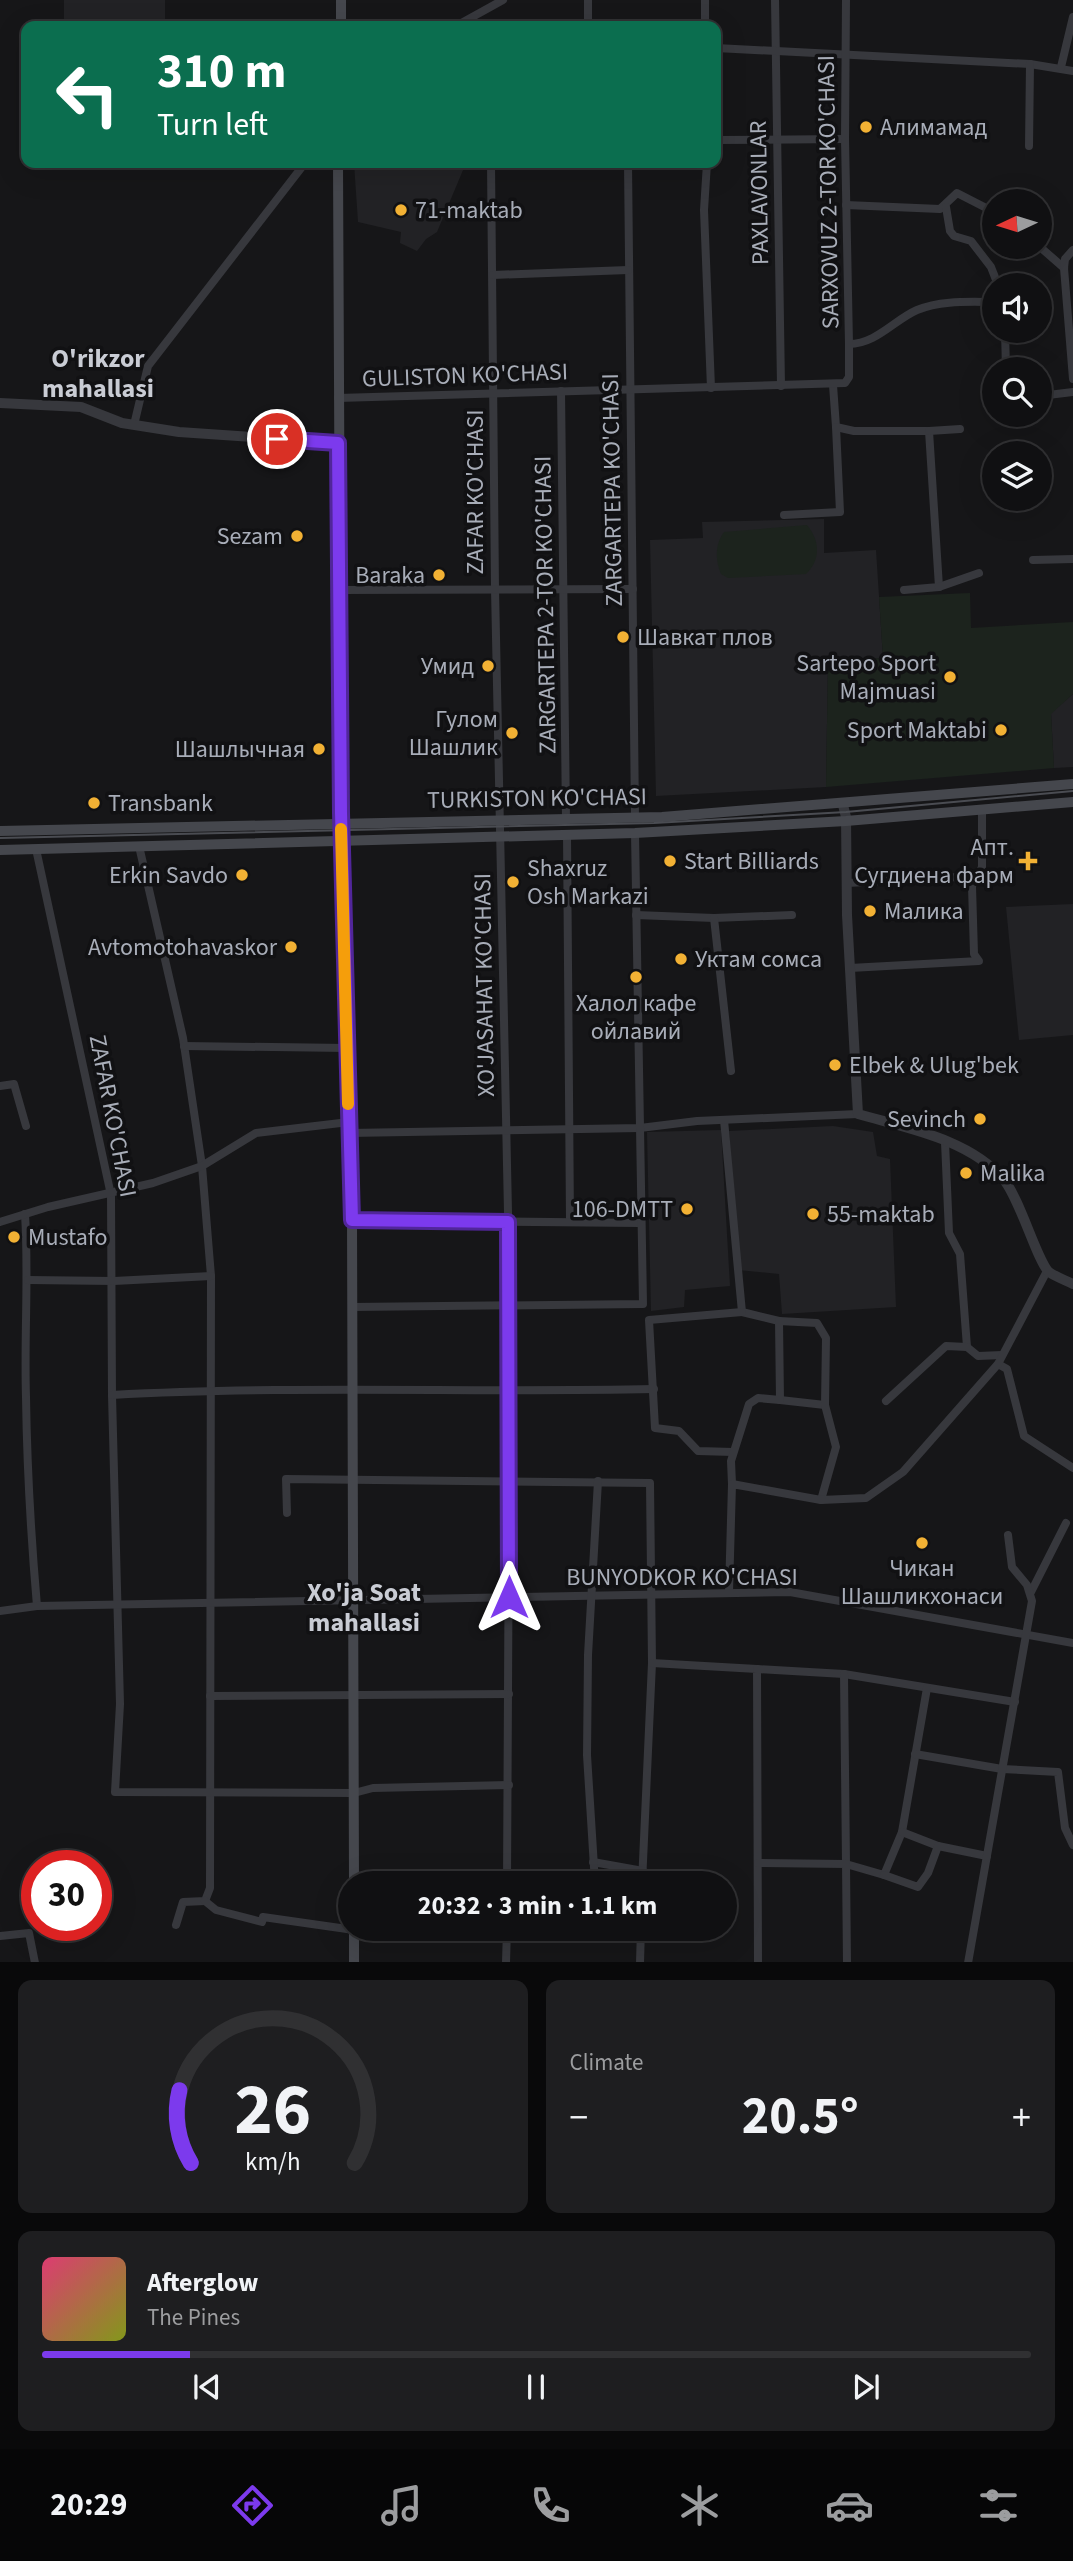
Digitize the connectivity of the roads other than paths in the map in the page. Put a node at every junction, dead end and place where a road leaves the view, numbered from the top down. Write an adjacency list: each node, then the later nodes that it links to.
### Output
1 (341, 0): 8 (main road)
2 (503, 0): 9 (street)
3 (587, 0): 10 (street)
4 (705, 0): 11 (street)
5 (775, 0): 13 (street, PAXLAVONLAR)
6 (846, 0): 14 (street, SARXOVUZ 2-TOR KO'CHASI)
7 (1073, 17): 16 (street)
8 (341, 21)
9 (465, 21)
10 (589, 21)
11 (705, 21)
12 (721, 48): 13 (street)
13 (775, 51): 14 (street); 20 (street, PAXLAVONLAR)
14 (846, 56): 15 (street); 18 (street, SARXOVUZ 2-TOR KO'CHASI)
15 (1030, 64): 16 (street); 21 (street)
16 (1061, 67): 17 (street)
17 (1073, 71)
18 (845, 139): 20 (street); 27 (street, SARXOVUZ 2-TOR KO'CHASI)
19 (721, 140): 20 (street)
20 (777, 141): 41 (street, PAXLAVONLAR)
21 (1029, 146)
22 (301, 168): 50 (street)
23 (338, 168): 48 (main road)
24 (491, 168): 35 (street, ZAFAR KO'CHASI)
25 (628, 168): 33 (street, ZARGARTEPA KO'CHASI)
26 (707, 168): 42 (street)
27 (846, 205): 29 (street); 37 (street, SARXOVUZ 2-TOR KO'CHASI)
28 (982, 206): 29 (street)
29 (946, 207): 34 (street)
30 (1073, 250): 32 (street)
31 (1052, 258): 32 (street)
32 (1064, 268): 38 (street)
33 (628, 270): 35 (street); 43 (street, ZARGARTEPA KO'CHASI)
34 (993, 273)
35 (493, 275): 45 (street, ZAFAR KO'CHASI)
36 (982, 302): 37 (street)
37 (849, 344): 39 (street, SARXOVUZ 2-TOR KO'CHASI)
38 (1073, 379)
39 (845, 383): 40 (street, GULISTON KO'CHASI)
40 (833, 385): 41 (street, GULISTON KO'CHASI); 51 (street)
41 (781, 386): 42 (street, GULISTON KO'CHASI)
42 (711, 388): 43 (street, GULISTON KO'CHASI)
43 (629, 389): 44 (street, GULISTON KO'CHASI); 61 (street, ZARGARTEPA KO'CHASI)
44 (561, 391): 45 (street, GULISTON KO'CHASI); 64 (street, ZARGARTEPA 2-TOR KO'CHASI)
45 (493, 392): 48 (street, GULISTON KO'CHASI); 60 (street, ZAFAR KO'CHASI)
46 (1073, 392): 47 (street)
47 (1052, 395)
48 (338, 398): 54 (main road)
49 (0, 402): 50 (street)
50 (134, 425): 54 (street)
51 (836, 427): 53 (street); 55 (street)
52 (960, 429): 53 (street)
53 (929, 431): 59 (street)
54 (338, 443): 62 (main road)
55 (784, 515)
56 (1073, 559): 57 (street)
57 (1033, 560)
58 (979, 573): 59 (street)
59 (939, 587): 63 (street)
60 (495, 589): 62 (street); 64 (street); 71 (street, ZAFAR KO'CHASI)
61 (633, 589): 64 (street); 69 (street, ZARGARTEPA KO'CHASI)
62 (339, 590): 73 (main road)
63 (905, 590)
64 (566, 591): 70 (street, ZARGARTEPA 2-TOR KO'CHASI)
65 (1073, 785): 67 (main road, TURKISTON KO'CHASI)
66 (1073, 802): 68 (main road, TURKISTON KO'CHASI)
67 (843, 805): 69 (main road, TURKISTON KO'CHASI); 72 (street)
68 (982, 809): 72 (main road, TURKISTON KO'CHASI); 82 (street)
69 (635, 818): 70 (main road, TURKISTON KO'CHASI)
70 (566, 819): 71 (main road, TURKISTON KO'CHASI)
71 (500, 821): 73 (main road, TURKISTON KO'CHASI); 77 (street, ZAFAR KO'CHASI)
72 (846, 821): 75 (main road, TURKISTON KO'CHASI); 83 (street)
73 (341, 823): 74 (main road, TURKISTON KO'CHASI); 78 (main road)
74 (0, 831)
75 (635, 833): 76 (main road, TURKISTON KO'CHASI); 84 (street)
76 (566, 834): 77 (main road, TURKISTON KO'CHASI); 97 (street)
77 (500, 837): 78 (main road, TURKISTON KO'CHASI); 98 (street, XO'JASAHAT KO'CHASI)
78 (341, 842): 79 (main road, TURKISTON KO'CHASI); 89 (main road)
79 (139, 846): 80 (main road, TURKISTON KO'CHASI); 88 (street)
80 (36, 849): 81 (main road, TURKISTON KO'CHASI); 101 (street, ZAFAR KO'CHASI)
81 (0, 850)
82 (978, 876): 83 (street); 87 (street)
83 (847, 883): 87 (street)
84 (636, 915): 86 (street); 96 (street)
85 (792, 915): 86 (street)
86 (714, 918): 90 (street)
87 (850, 968): 92 (street)
88 (184, 1046): 89 (street); 100 (street)
89 (347, 1048): 95 (main road)
90 (731, 1071)
91 (0, 1086): 94 (street)
92 (858, 1114): 93 (street, XO'JASAHAT KO'CHASI); 99 (street)
93 (723, 1120): 96 (street, XO'JASAHAT KO'CHASI); 115 (street)
94 (26, 1126)
95 (349, 1127): 98 (street, XO'JASAHAT KO'CHASI); 100 (street, XO'JASAHAT KO'CHASI); 103 (main road)
96 (640, 1128): 97 (street, XO'JASAHAT KO'CHASI); 107 (street)
97 (570, 1129): 98 (street, XO'JASAHAT KO'CHASI); 106 (street)
98 (506, 1132): 105 (street)
99 (945, 1142): 108 (street); 117 (street)
100 (202, 1166): 101 (street, XO'JASAHAT KO'CHASI); 109 (street)
101 (111, 1195): 102 (street, XO'JASAHAT KO'CHASI); 111 (street, ZAFAR KO'CHASI)
102 (25, 1214): 104 (street, XO'JASAHAT KO'CHASI); 110 (street)
103 (352, 1220): 105 (street); 113 (main road)
104 (0, 1222)
105 (508, 1222): 106 (street); 114 (street)
106 (570, 1222): 107 (street)
107 (640, 1223): 114 (street)
108 (1047, 1271): 112 (street); 118 (street)
109 (211, 1276): 111 (street); 120 (street)
110 (28, 1280): 111 (street); 146 (street)
111 (114, 1281): 124 (street, ZAFAR KO'CHASI)
112 (1073, 1284)
113 (352, 1307): 114 (street); 122 (main road)
114 (510, 1308): 123 (street)
115 (742, 1312): 116 (street); 121 (street)
116 (779, 1321): 125 (street); 127 (street)
117 (967, 1347): 118 (street); 126 (street)
118 (1002, 1355): 119 (street)
119 (998, 1364): 129 (street); 134 (street)
120 (209, 1389): 122 (street); 124 (street); 144 (street)
121 (654, 1389): 123 (street); 128 (street)
122 (352, 1391): 123 (street); 130 (main road)
123 (508, 1392): 131 (street)
124 (112, 1395): 145 (street, ZAFAR KO'CHASI)
125 (780, 1400): 127 (street); 128 (street)
126 (886, 1401)
127 (825, 1405): 134 (street)
128 (733, 1452): 133 (street)
129 (1073, 1468)
130 (353, 1478): 131 (street); 135 (street); 143 (main road)
131 (509, 1480): 132 (street); 140 (street)
132 (598, 1481): 141 (street); 142 (street)
133 (732, 1483): 134 (street); 138 (street)
134 (821, 1500)
135 (287, 1513)
136 (1066, 1523): 139 (street)
137 (1008, 1535): 139 (street)
138 (729, 1592): 142 (street, BUNYODKOR KO'CHASI); 148 (street, BUNYODKOR KO'CHASI)
139 (1031, 1592): 148 (street)
140 (509, 1597): 141 (street, BUNYODKOR KO'CHASI); 143 (street, BUNYODKOR KO'CHASI); 154 (street)
141 (591, 1597): 142 (street, BUNYODKOR KO'CHASI); 167 (street)
142 (650, 1597): 150 (street)
143 (353, 1598): 144 (street, BUNYODKOR KO'CHASI); 156 (main road)
144 (208, 1603): 145 (street, BUNYODKOR KO'CHASI); 155 (street)
145 (117, 1605): 146 (street, BUNYODKOR KO'CHASI); 161 (street, ZAFAR KO'CHASI)
146 (37, 1606): 147 (street, BUNYODKOR KO'CHASI)
147 (0, 1611)
148 (1024, 1633): 149 (street, BUNYODKOR KO'CHASI); 157 (street)
149 (1073, 1643)
150 (652, 1663): 151 (street); 174 (street)
151 (757, 1669): 152 (street); 168 (street)
152 (844, 1674): 153 (street); 169 (street)
153 (927, 1688): 157 (street); 158 (street)
154 (509, 1695): 156 (street); 160 (street)
155 (211, 1696): 156 (street); 161 (street)
156 (354, 1696): 162 (main road)
157 (1015, 1702): 159 (street)
158 (915, 1754): 159 (street); 163 (street)
159 (1002, 1769): 164 (street); 166 (street)
160 (509, 1785): 162 (street); 171 (street)
161 (210, 1793): 162 (street); 176 (street)
162 (354, 1793): 170 (main road)
163 (902, 1832): 165 (street); 175 (street)
164 (1073, 1845)
165 (937, 1846): 166 (street); 175 (street)
166 (987, 1856): 189 (street)
167 (593, 1862): 172 (street); 173 (street)
168 (758, 1863): 169 (street); 187 (street)
169 (846, 1864): 175 (street); 188 (street)
170 (354, 1871)
171 (508, 1871)
172 (594, 1871)
173 (623, 1871)
174 (643, 1871)
175 (884, 1875)
176 (205, 1901): 177 (street); 178 (street)
177 (176, 1925)
178 (338, 1927)
179 (0, 1936): 183 (street)
180 (354, 1941): 184 (main road)
181 (507, 1941): 185 (street)
182 (641, 1941): 186 (street)
183 (35, 1962)
184 (354, 1962)
185 (506, 1962)
186 (640, 1962)
187 (758, 1962)
188 (847, 1962)
189 (968, 1962)

